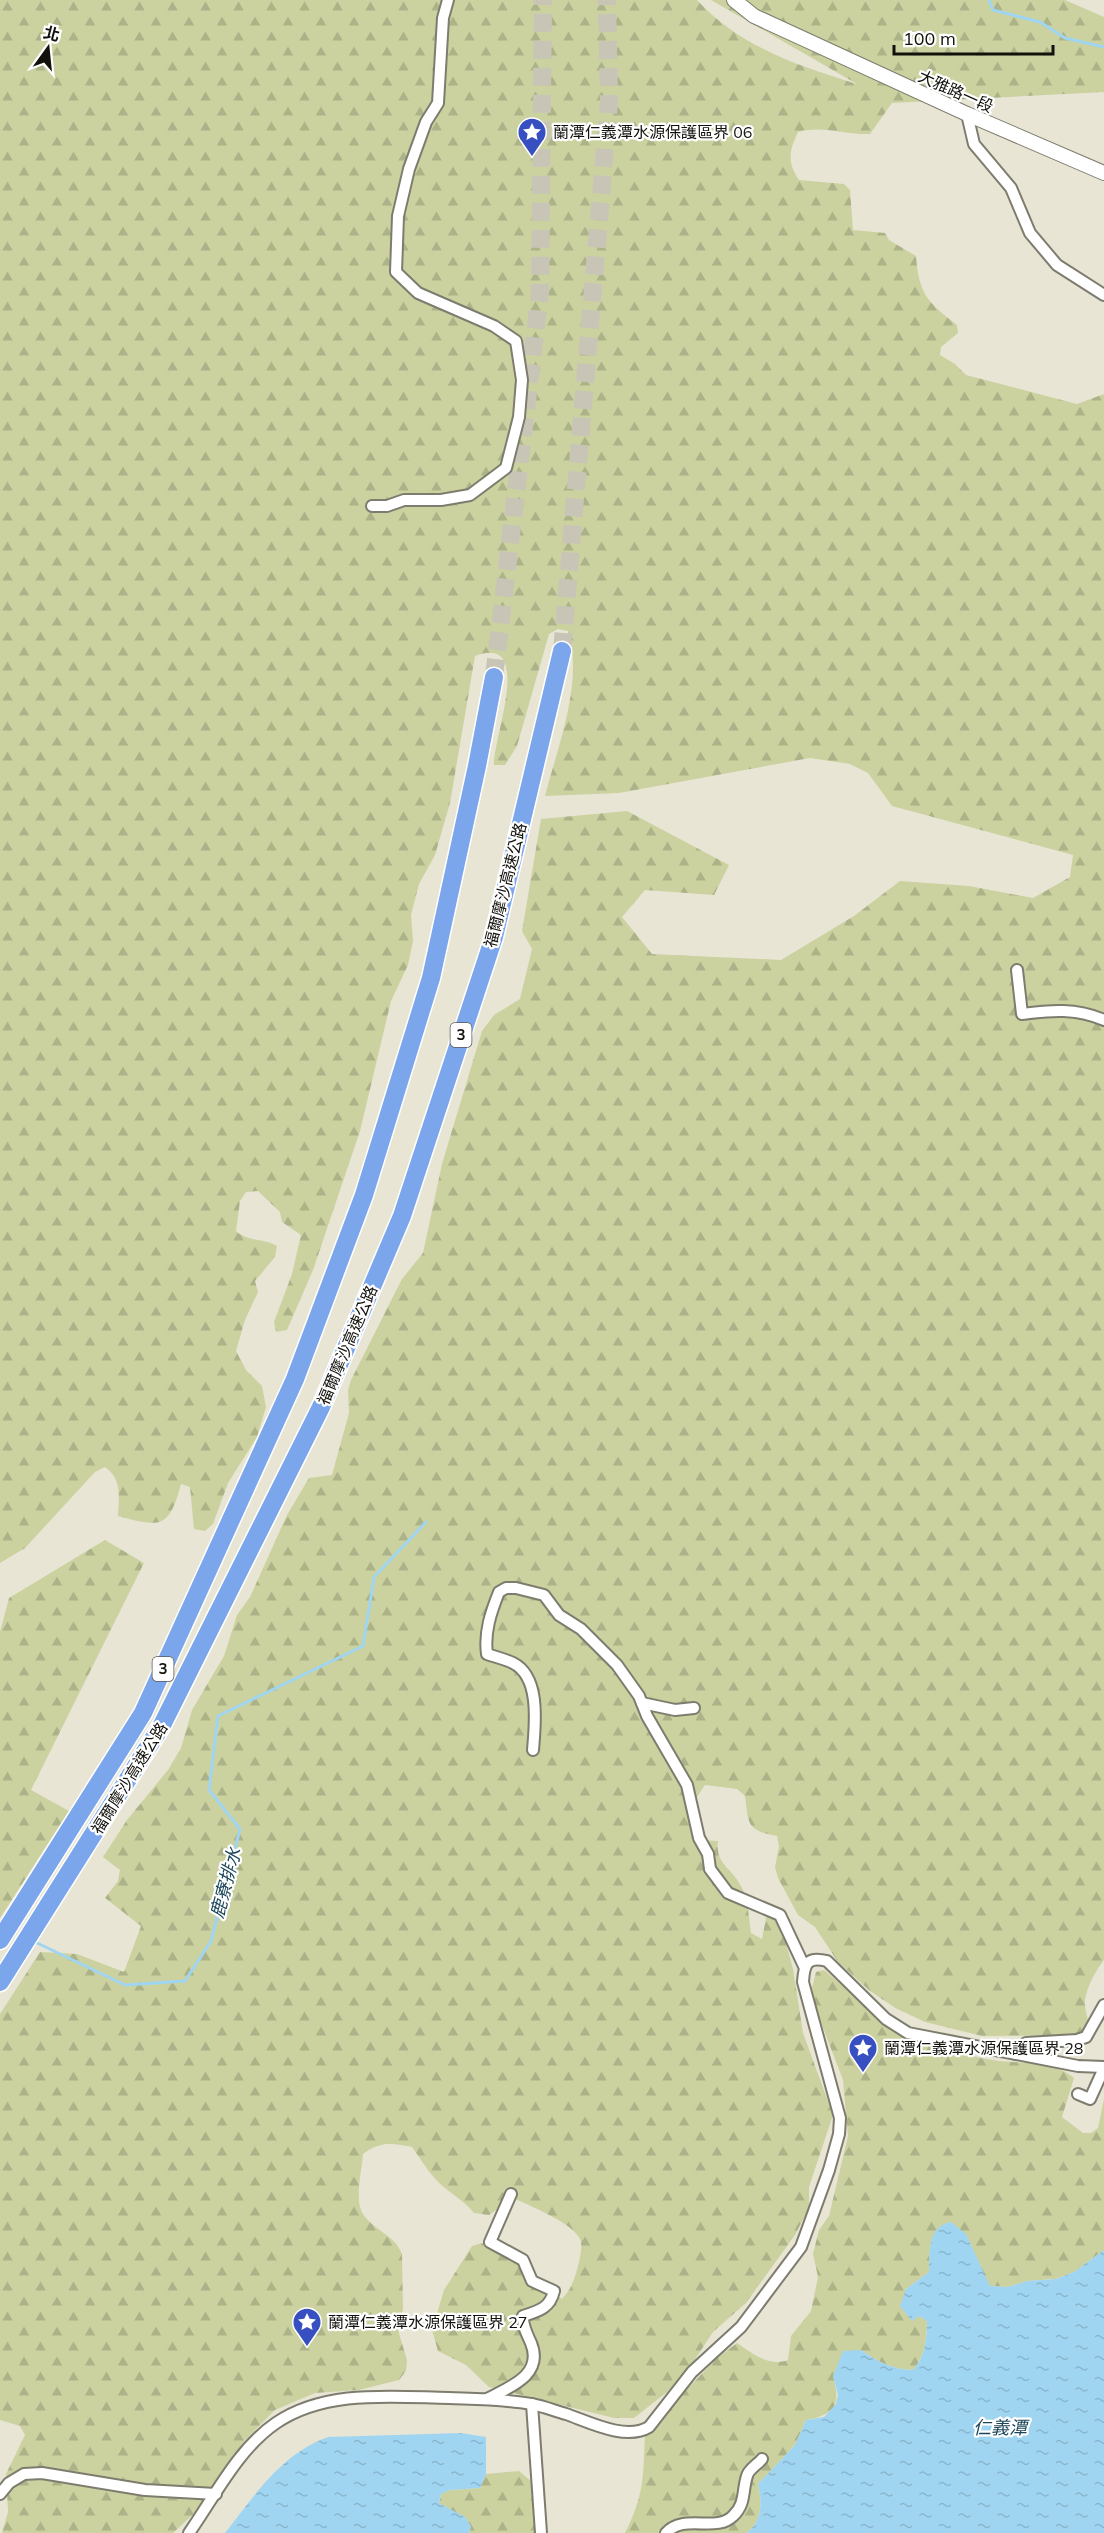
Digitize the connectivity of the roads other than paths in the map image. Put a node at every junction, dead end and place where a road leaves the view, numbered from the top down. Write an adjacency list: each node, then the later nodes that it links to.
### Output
1 (448, 0): 6 (street)
2 (734, 0): 3 (main road, 大雅路一段)
3 (967, 114): 4 (main road, 大雅路一段); 5 (street)
4 (1104, 173)
5 (1104, 296)
6 (372, 507)
7 (562, 651): 16 (highway, 福爾摩沙高速公路 / 3)
8 (494, 677): 14 (highway, 福爾摩沙高速公路 / 3)
9 (1017, 970): 10 (street)
10 (1104, 1020)
11 (642, 1703): 12 (street); 13 (street); 15 (street)
12 (694, 1708)
13 (533, 1750)
14 (0, 1940)
15 (804, 1966): 18 (street); 23 (street)
16 (0, 1982)
17 (1104, 2005): 18 (street)
18 (1016, 2054): 19 (street)
19 (1104, 2068): 20 (street)
20 (1078, 2094)
21 (511, 2194): 22 (street)
22 (487, 2400): 23 (street); 26 (street)
23 (532, 2404): 28 (street)
24 (762, 2459): 29 (street)
25 (0, 2494): 26 (street)
26 (216, 2494): 27 (street)
27 (189, 2533)
28 (542, 2533)
29 (666, 2533)

